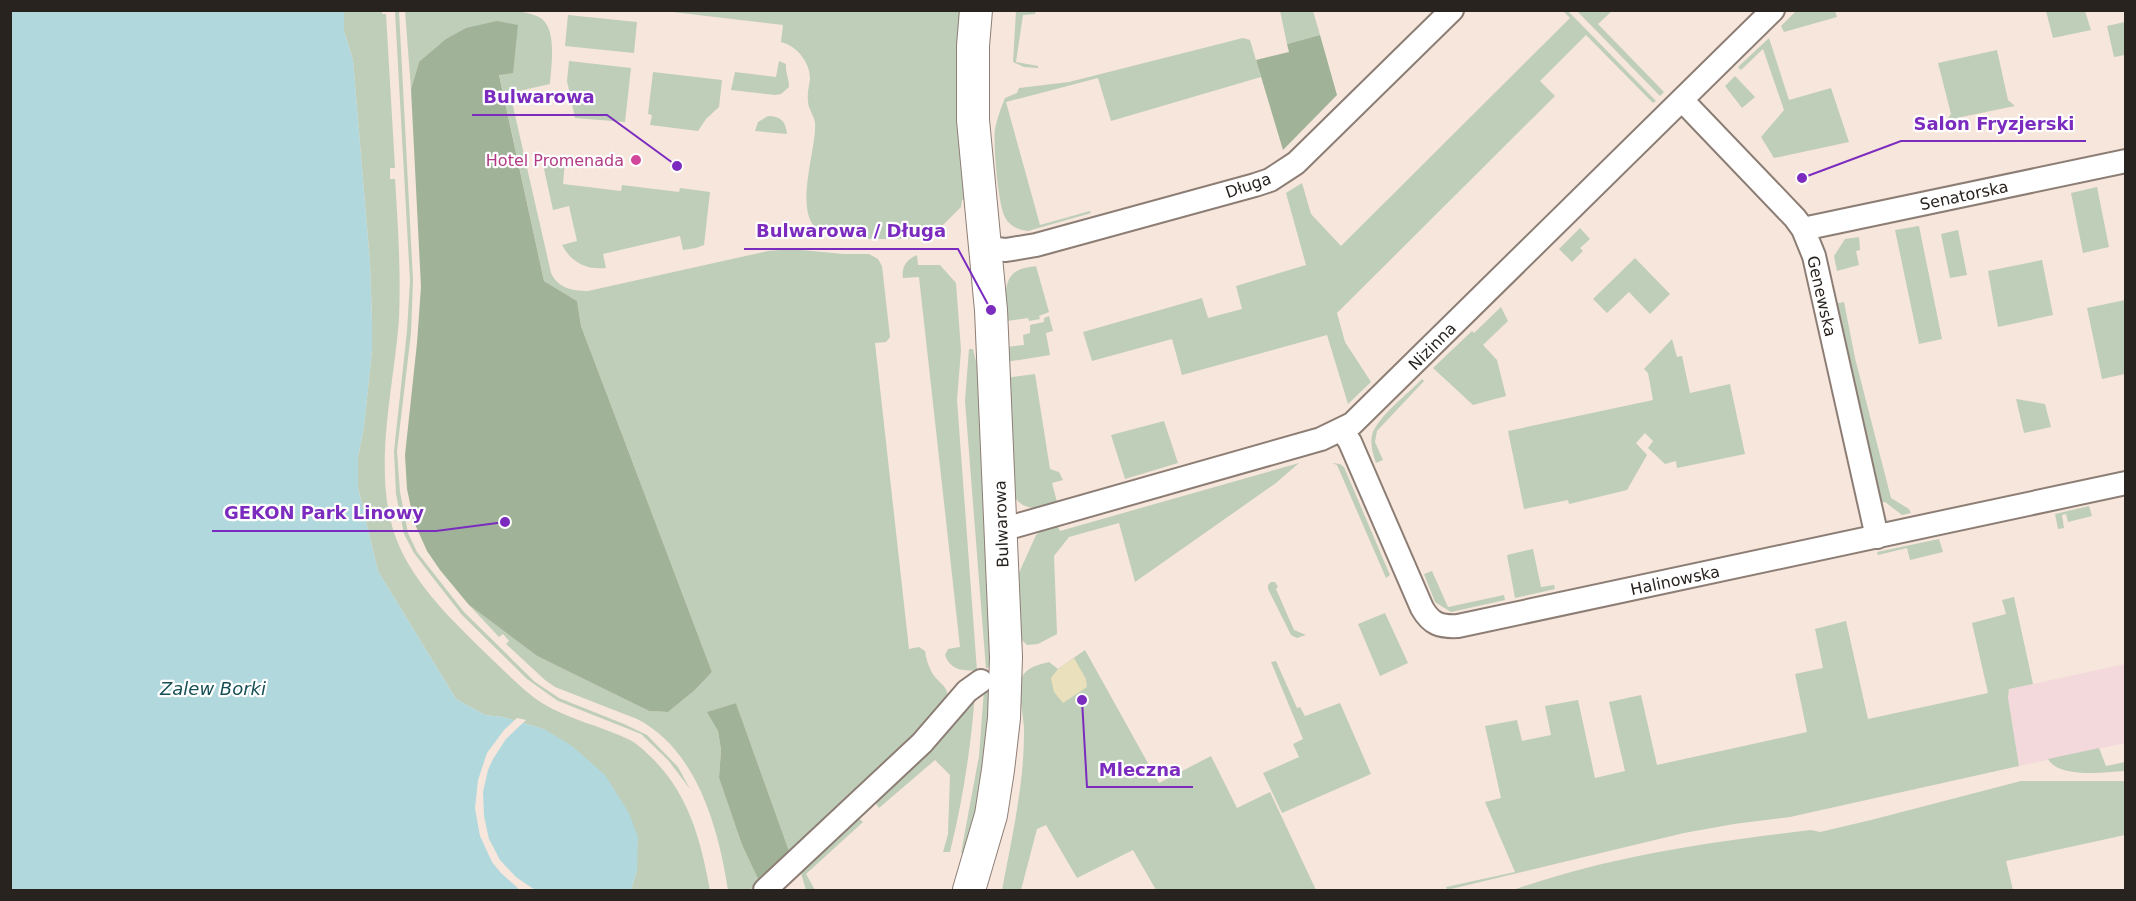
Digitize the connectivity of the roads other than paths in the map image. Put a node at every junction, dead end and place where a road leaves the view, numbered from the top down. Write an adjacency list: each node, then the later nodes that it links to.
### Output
1 (976, 10): 7 (street, Bulwarowa)
2 (1452, 10): 7 (street, Długa)
3 (1773, 10): 4 (street, Nizinna)
4 (1682, 100): 6 (street, Genewska); 8 (street, Nizinna)
5 (2126, 162): 6 (street, Senatorska)
6 (1803, 229): 11 (street, Genewska)
7 (986, 248): 10 (street, Bulwarowa)
8 (1342, 430): 10 (street, Nizinna); 11 (street, Halinowska)
9 (2126, 483): 11 (street, Halinowska)
10 (1001, 530): 14 (street, Bulwarowa)
11 (1877, 537)
12 (981, 681): 13 (street)
13 (765, 891)
14 (969, 891)

